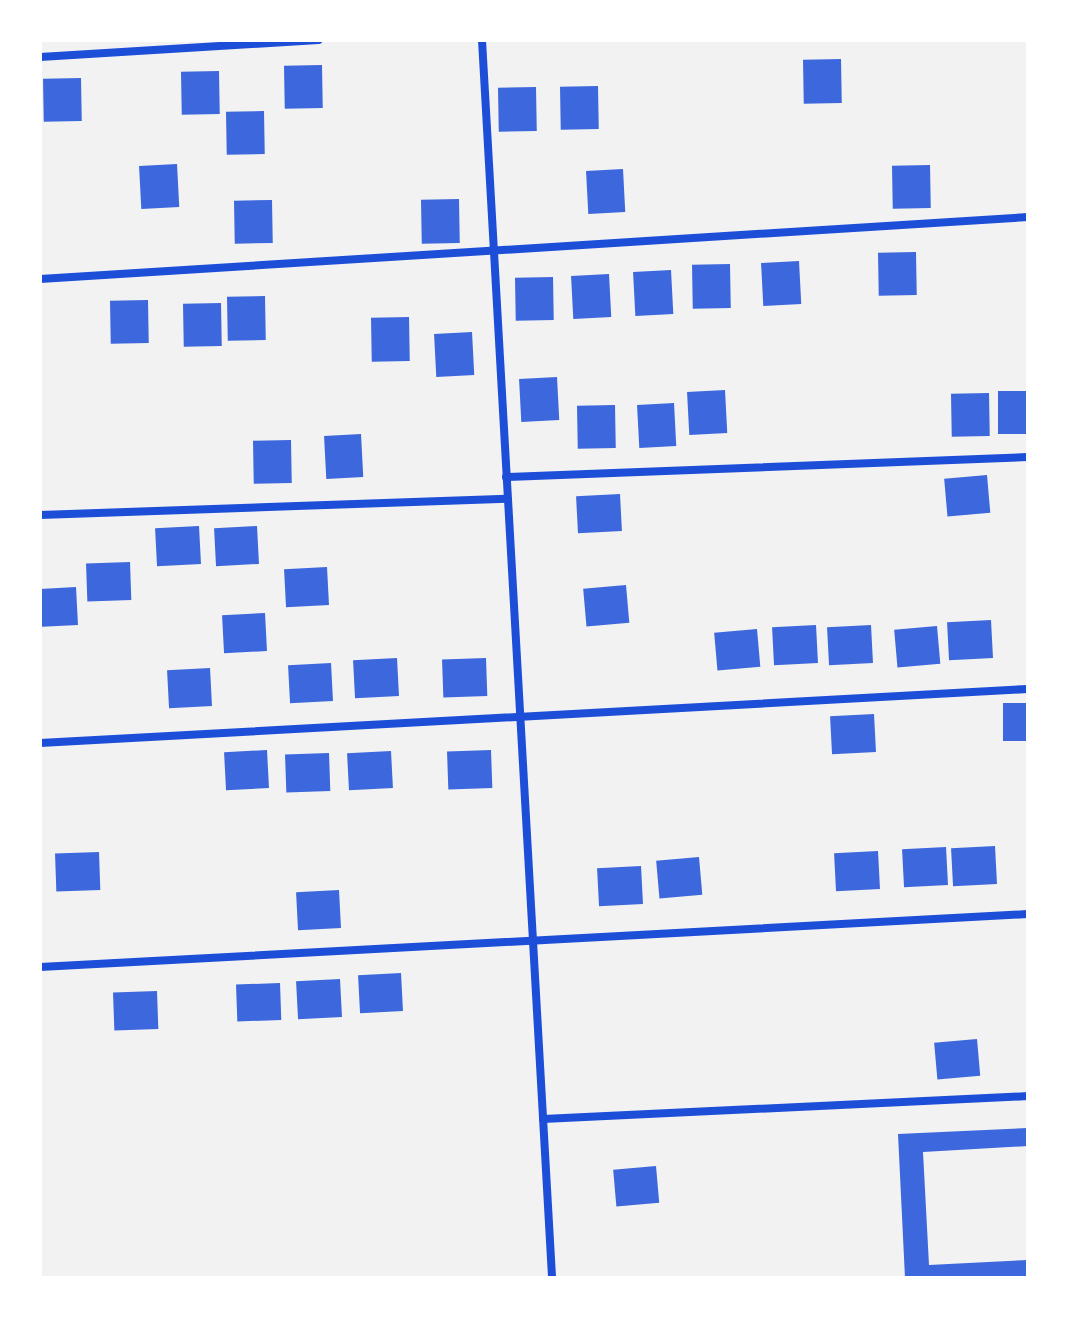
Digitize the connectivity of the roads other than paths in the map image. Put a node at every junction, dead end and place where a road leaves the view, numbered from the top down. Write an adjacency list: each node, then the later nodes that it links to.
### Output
1 (318, 40): 3 (street)
2 (482, 40): 5 (street)
3 (40, 57)
4 (1028, 217): 5 (street)
5 (492, 250): 6 (street); 8 (street)
6 (40, 279)
7 (1028, 457): 8 (street)
8 (506, 477): 9 (street)
9 (507, 499): 10 (street); 12 (street)
10 (40, 515)
11 (1028, 689): 12 (street)
12 (520, 719): 13 (street); 15 (street)
13 (40, 743)
14 (1028, 914): 15 (street)
15 (533, 943): 16 (street); 18 (street)
16 (40, 967)
17 (1028, 1096): 18 (street)
18 (543, 1119): 19 (street)
19 (552, 1278)

